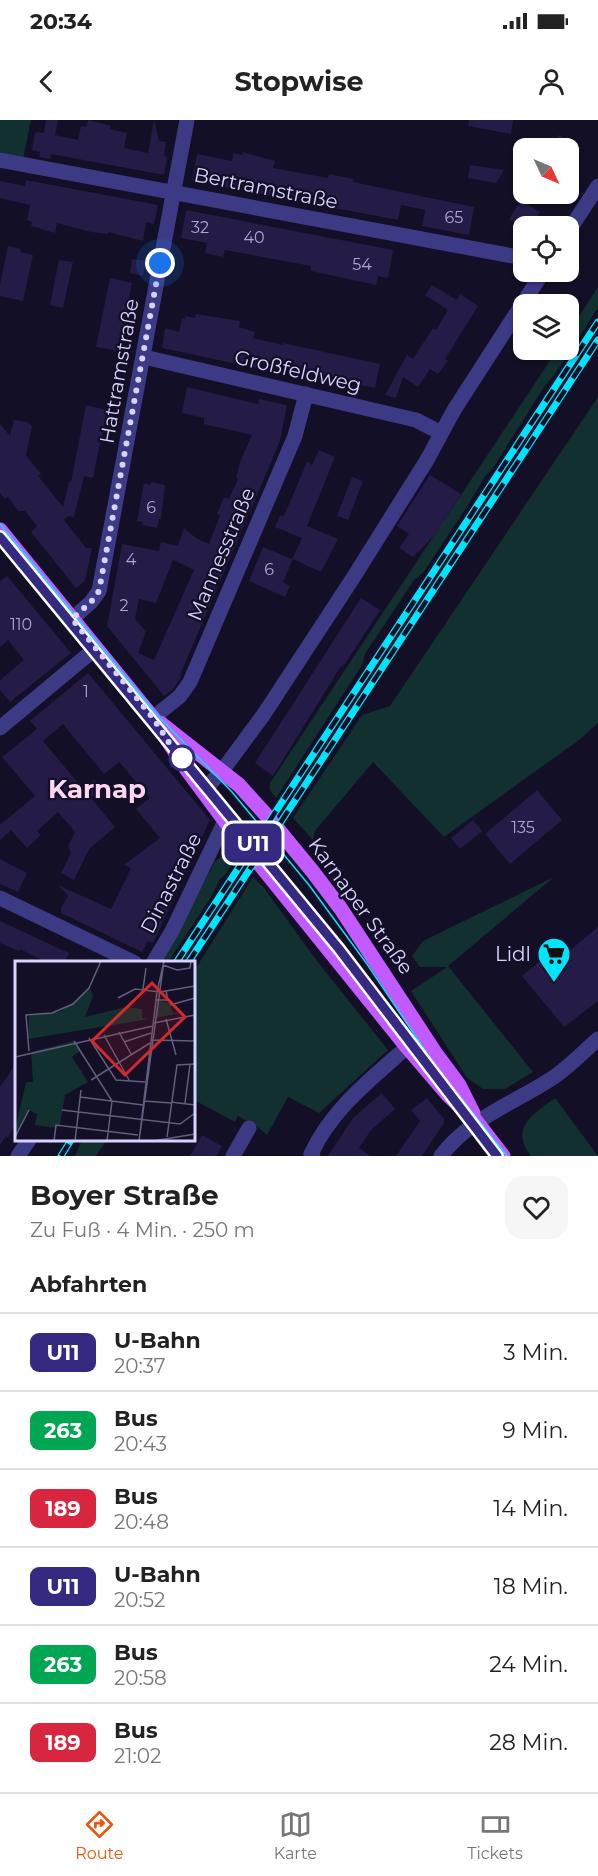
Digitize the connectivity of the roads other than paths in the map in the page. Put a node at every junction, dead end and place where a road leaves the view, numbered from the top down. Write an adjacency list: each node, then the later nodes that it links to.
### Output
1 (187, 120): 4 (street, Hattramstraße)
2 (0, 160): 4 (street, Bertramstraße)
3 (598, 186): 5 (street)
4 (172, 192): 6 (street, Bertramstraße); 8 (street, Hattramstraße)
5 (578, 216)
6 (513, 256)
7 (537, 282): 10 (street)
8 (144, 357): 9 (street, Großfeldweg); 12 (street, Hattramstraße)
9 (306, 394): 10 (street, Großfeldweg); 14 (street, Mannesstraße)
10 (441, 433): 16 (street)
11 (0, 530): 12 (main road, Karnaper Straße)
12 (72, 619): 13 (main road, Karnaper Straße)
13 (96, 648): 14 (main road, Karnaper Straße); 15 (street)
14 (153, 718): 16 (main road, Karnaper Straße); 17 (main road, Karnaper Straße)
15 (0, 728)
16 (222, 771): 17 (street); 24 (main road, Karnaper Straße)
17 (203, 791): 18 (main road, Karnaper Straße)
18 (225, 821): 21 (street, Dinastraße); 23 (main road, Karnaper Straße)
19 (0, 898): 20 (street)
20 (131, 961)
21 (154, 961)
22 (598, 1039): 24 (street)
23 (407, 1047): 24 (main road, Karnaper Straße); 29 (street)
24 (476, 1121): 30 (street); 31 (main road, Karnaper Straße)
25 (249, 1128): 28 (street)
26 (28, 1141): 27 (street)
27 (18, 1156)
28 (233, 1156)
29 (313, 1156)
30 (441, 1156)
31 (503, 1156)

